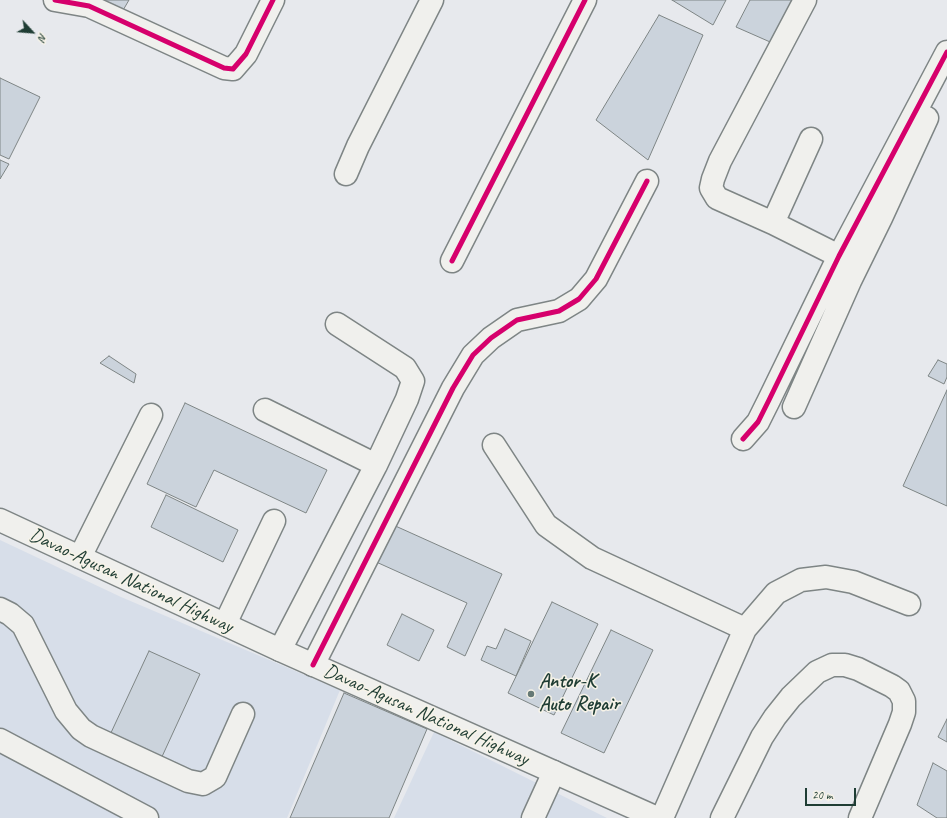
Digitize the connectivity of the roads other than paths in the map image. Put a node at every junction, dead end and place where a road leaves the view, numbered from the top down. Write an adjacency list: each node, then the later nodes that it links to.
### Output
1 (55, 0): 2 (street)
2 (273, 0)
3 (432, 0): 9 (street)
4 (584, 0): 13 (street)
5 (805, 0): 11 (street)
6 (947, 52): 12 (street)
7 (947, 85): 15 (street)
8 (811, 139): 11 (street)
9 (346, 174)
10 (646, 181): 29 (street)
11 (773, 223): 12 (street)
12 (839, 256): 18 (street)
13 (452, 262)
14 (337, 324): 20 (street)
15 (794, 407)
16 (265, 410): 20 (street)
17 (151, 415): 23 (street)
18 (743, 439)
19 (494, 445): 27 (street)
20 (376, 465): 28 (street)
21 (0, 520): 23 (street, Davao-Agusan National Highway)
22 (274, 521): 26 (street)
23 (80, 557): 26 (street, Davao-Agusan National Highway)
24 (909, 604): 27 (street)
25 (0, 609): 30 (street)
26 (225, 624): 28 (street, Davao-Agusan National Highway)
27 (745, 629): 36 (street)
28 (280, 650): 29 (street, Davao-Agusan National Highway)
29 (313, 665): 32 (street, Davao-Agusan National Highway)
30 (243, 714)
31 (0, 740): 33 (street)
32 (554, 772): 34 (street); 35 (street, Davao-Agusan National Highway)
33 (147, 818)
34 (533, 818)
35 (657, 818)
36 (662, 818)
37 (722, 818): 38 (street)
38 (860, 818)

